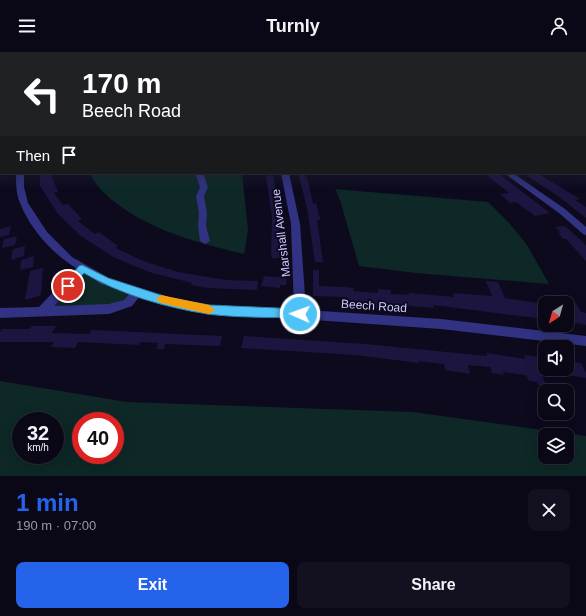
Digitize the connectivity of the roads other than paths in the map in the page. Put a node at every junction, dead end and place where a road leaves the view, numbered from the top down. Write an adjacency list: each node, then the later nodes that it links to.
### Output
1 (20, 174): 7 (street, Beech Road)
2 (199, 174): 6 (street)
3 (285, 174): 11 (street, Marshall Avenue)
4 (509, 174): 5 (street)
5 (586, 232)
6 (205, 241)
7 (82, 268): 8 (street, Beech Road); 9 (street)
8 (137, 292): 9 (street); 11 (street, Beech Road)
9 (42, 311): 10 (street)
10 (0, 313)
11 (300, 314): 12 (street, Beech Road)
12 (586, 341)

